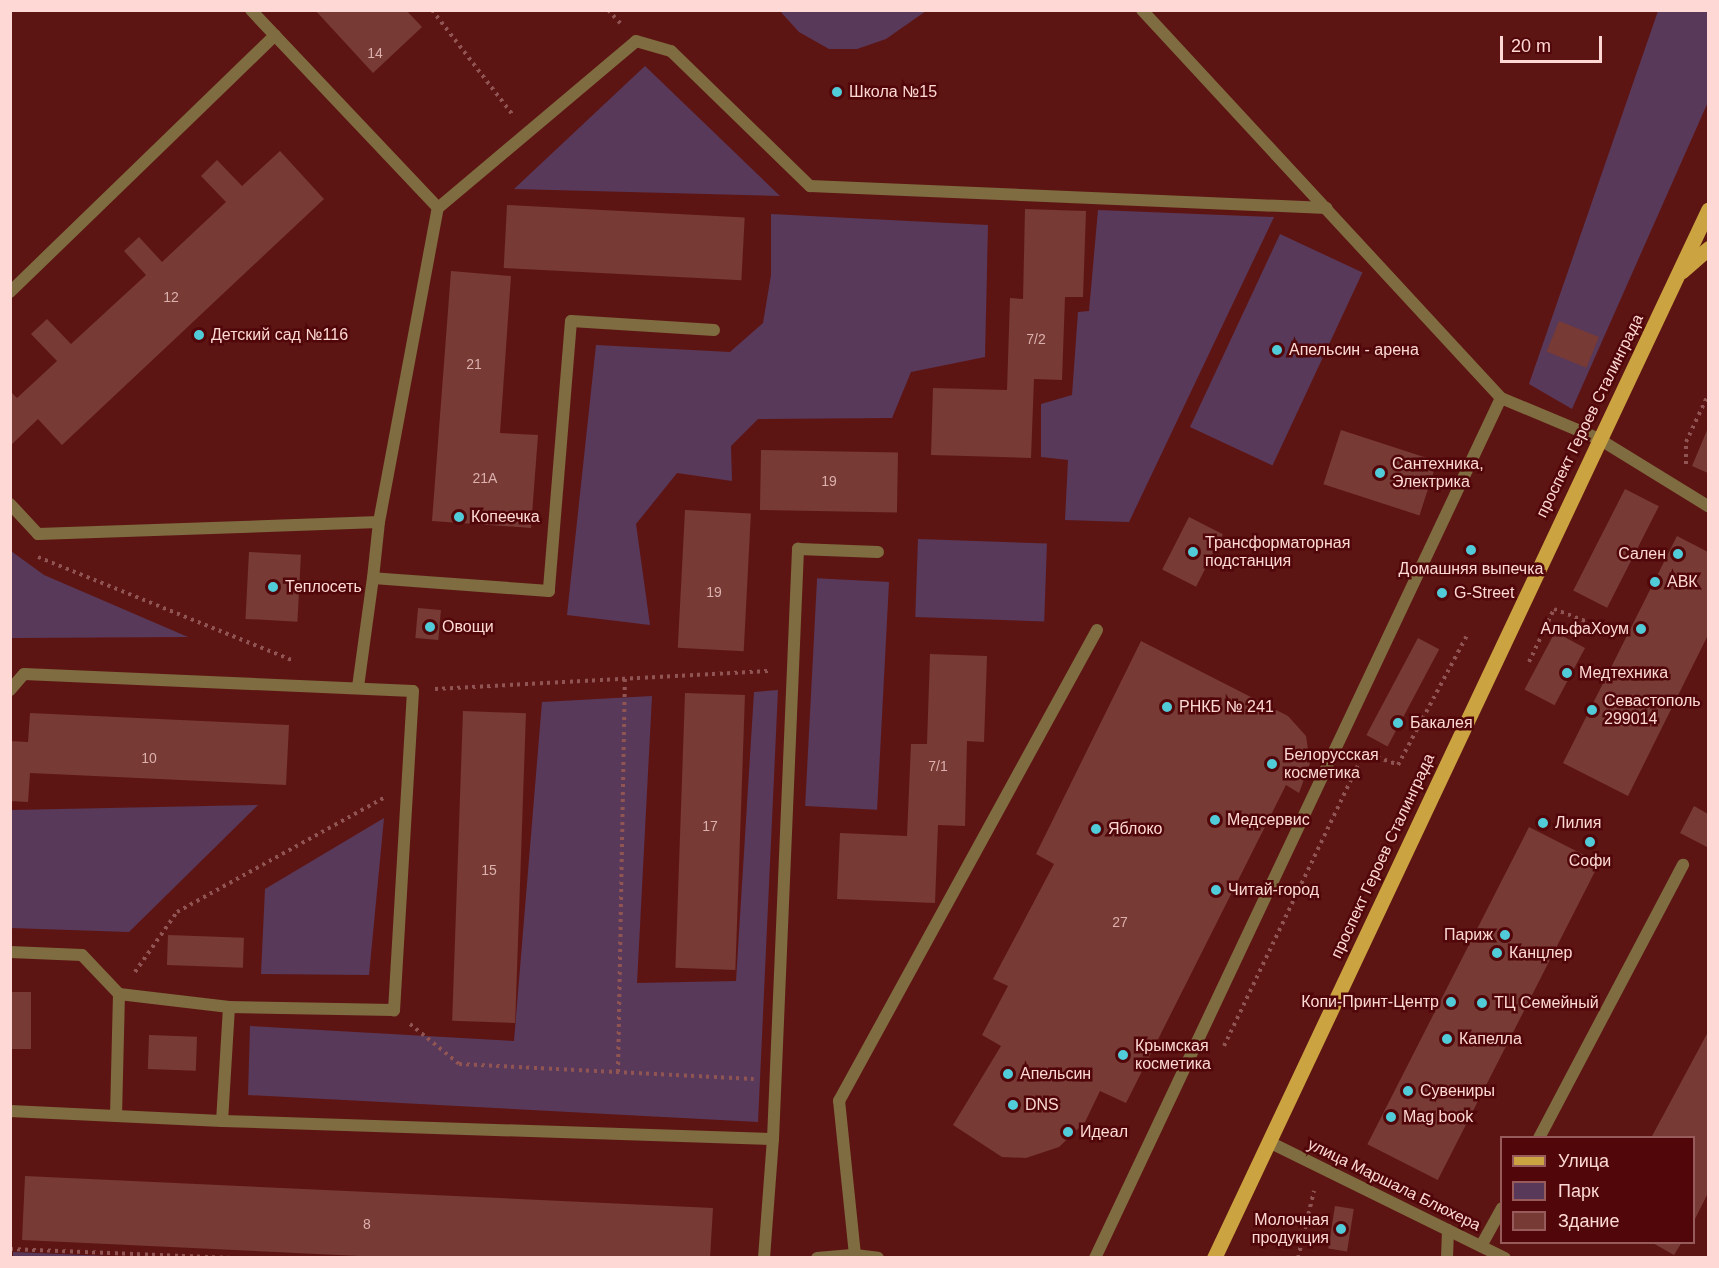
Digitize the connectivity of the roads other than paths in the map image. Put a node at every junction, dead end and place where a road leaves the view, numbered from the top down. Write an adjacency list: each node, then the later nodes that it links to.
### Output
1 (251, 10): 3 (street)
2 (1142, 10): 5 (street)
3 (275, 35): 4 (street); 9 (street)
4 (438, 208): 5 (street); 15 (street)
5 (1327, 208): 11 (street)
6 (1708, 210): 8 (main road, проспект Героев Сталинграда)
7 (1708, 248): 8 (main road, проспект Героев Сталинграда)
8 (1678, 275): 12 (main road, проспект Героев Сталинграда)
9 (10, 292)
10 (714, 330): 17 (street)
11 (1501, 398): 12 (street); 38 (street)
12 (1599, 439): 14 (street); 30 (main road, проспект Героев Сталинграда)
13 (10, 504): 15 (street)
14 (1708, 506)
15 (379, 522): 17 (street)
16 (878, 552): 29 (street)
17 (373, 578): 19 (street)
18 (1097, 630): 34 (street)
19 (358, 687): 20 (street); 24 (street)
20 (10, 690)
21 (1683, 865): 28 (street)
22 (10, 952): 23 (street)
23 (119, 994): 24 (street); 26 (street)
24 (229, 1006): 27 (street)
25 (10, 1111): 26 (street)
26 (116, 1116): 27 (street)
27 (222, 1121): 29 (street)
28 (1540, 1136)
29 (773, 1139): 35 (street)
30 (1269, 1142): 32 (street, улица Маршала Блюхера); 39 (main road, проспект Героев Сталинграда)
31 (1500, 1212): 33 (street)
32 (1448, 1230): 33 (street, улица Маршала Блюхера); 40 (street)
33 (1481, 1246): 41 (street, улица Маршала Блюхера)
34 (855, 1255): 36 (street); 37 (street)
35 (764, 1257)
36 (817, 1257)
37 (878, 1257)
38 (1095, 1257)
39 (1214, 1257)
40 (1447, 1257)
41 (1505, 1257)

